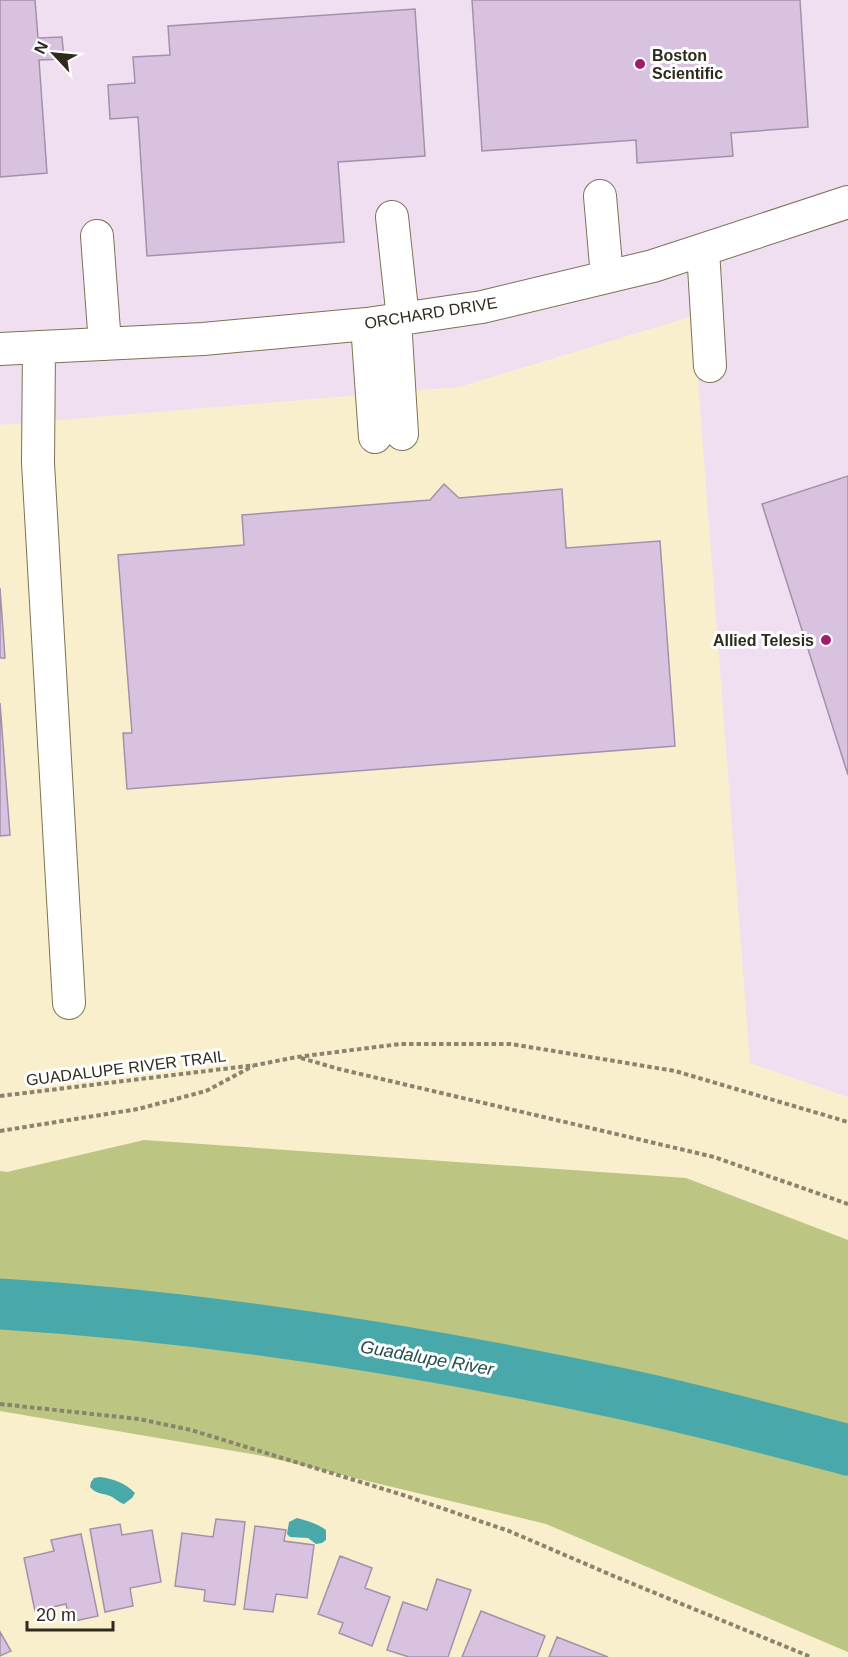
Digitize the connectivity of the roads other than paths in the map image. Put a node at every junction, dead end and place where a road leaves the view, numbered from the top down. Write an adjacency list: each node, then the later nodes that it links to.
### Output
1 (600, 196): 6 (street)
2 (848, 202): 5 (street, ORCHARD DRIVE)
3 (392, 217): 7 (street)
4 (97, 236): 8 (street)
5 (703, 250): 6 (street, ORCHARD DRIVE); 11 (street)
6 (607, 277): 7 (street, ORCHARD DRIVE)
7 (388, 321): 8 (street, ORCHARD DRIVE); 12 (street)
8 (105, 344): 9 (street, ORCHARD DRIVE)
9 (39, 347): 10 (street, ORCHARD DRIVE); 13 (street)
10 (0, 349)
11 (710, 366)
12 (388, 435)
13 (69, 1003)

